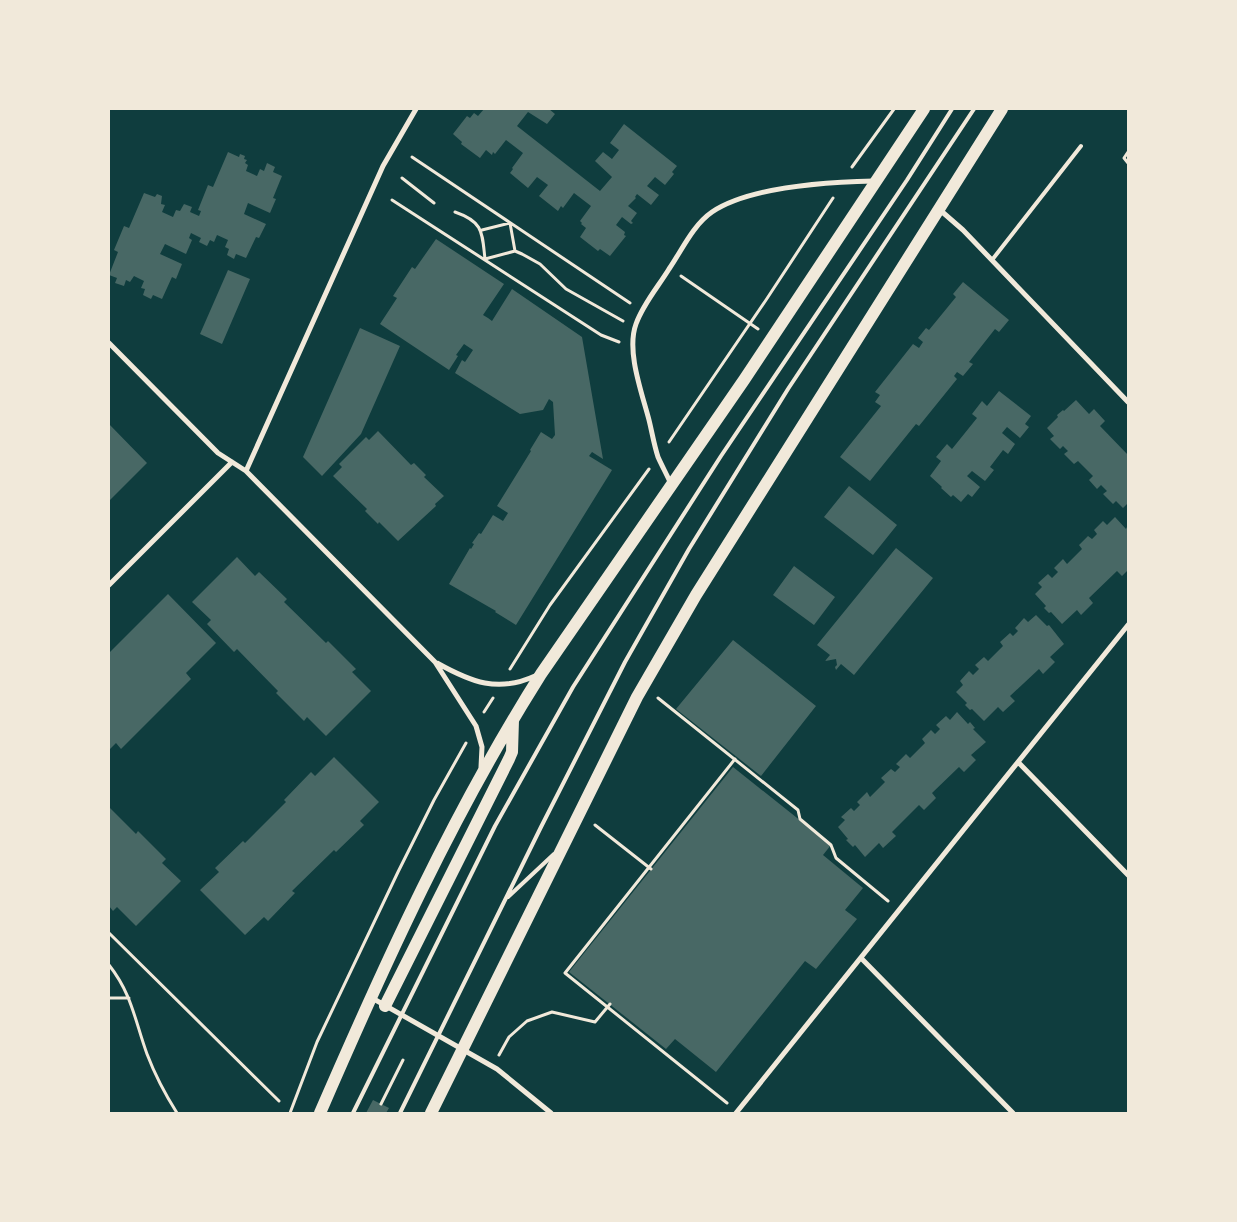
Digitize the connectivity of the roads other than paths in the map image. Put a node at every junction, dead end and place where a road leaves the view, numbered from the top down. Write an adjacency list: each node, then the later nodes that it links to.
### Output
1 (416, 109): 13 (street)
2 (924, 109): 7 (main road)
3 (952, 109): 28 (lane)
4 (974, 109): 24 (lane)
5 (1002, 109): 8 (main road)
6 (1081, 146): 9 (lane)
7 (877, 181): 14 (main road); 14 (street)
8 (938, 208): 9 (street); 22 (main road)
9 (992, 260): 11 (street)
10 (109, 343): 12 (street)
11 (1128, 402)
12 (232, 462): 13 (street); 15 (street)
13 (246, 471): 17 (street)
14 (671, 486): 18 (main road)
15 (109, 585)
16 (1128, 625): 20 (street)
17 (435, 662): 18 (street); 21 (street)
18 (541, 674): 19 (main road)
19 (513, 718): 21 (main road); 27 (main road)
20 (1018, 762): 23 (street); 25 (street)
21 (481, 774): 26 (main road)
22 (562, 846): 24 (lane); 30 (main road)
23 (1128, 875)
24 (505, 901): 29 (lane)
25 (861, 958): 36 (street); 37 (street)
26 (370, 997): 27 (street); 31 (main road)
27 (385, 1006): 28 (street)
28 (401, 1014): 29 (street); 32 (lane)
29 (438, 1036): 30 (street); 33 (lane)
30 (462, 1049): 34 (main road); 35 (street)
31 (320, 1113)
32 (353, 1113)
33 (400, 1113)
34 (431, 1113)
35 (551, 1113)
36 (736, 1113)
37 (1013, 1113)

